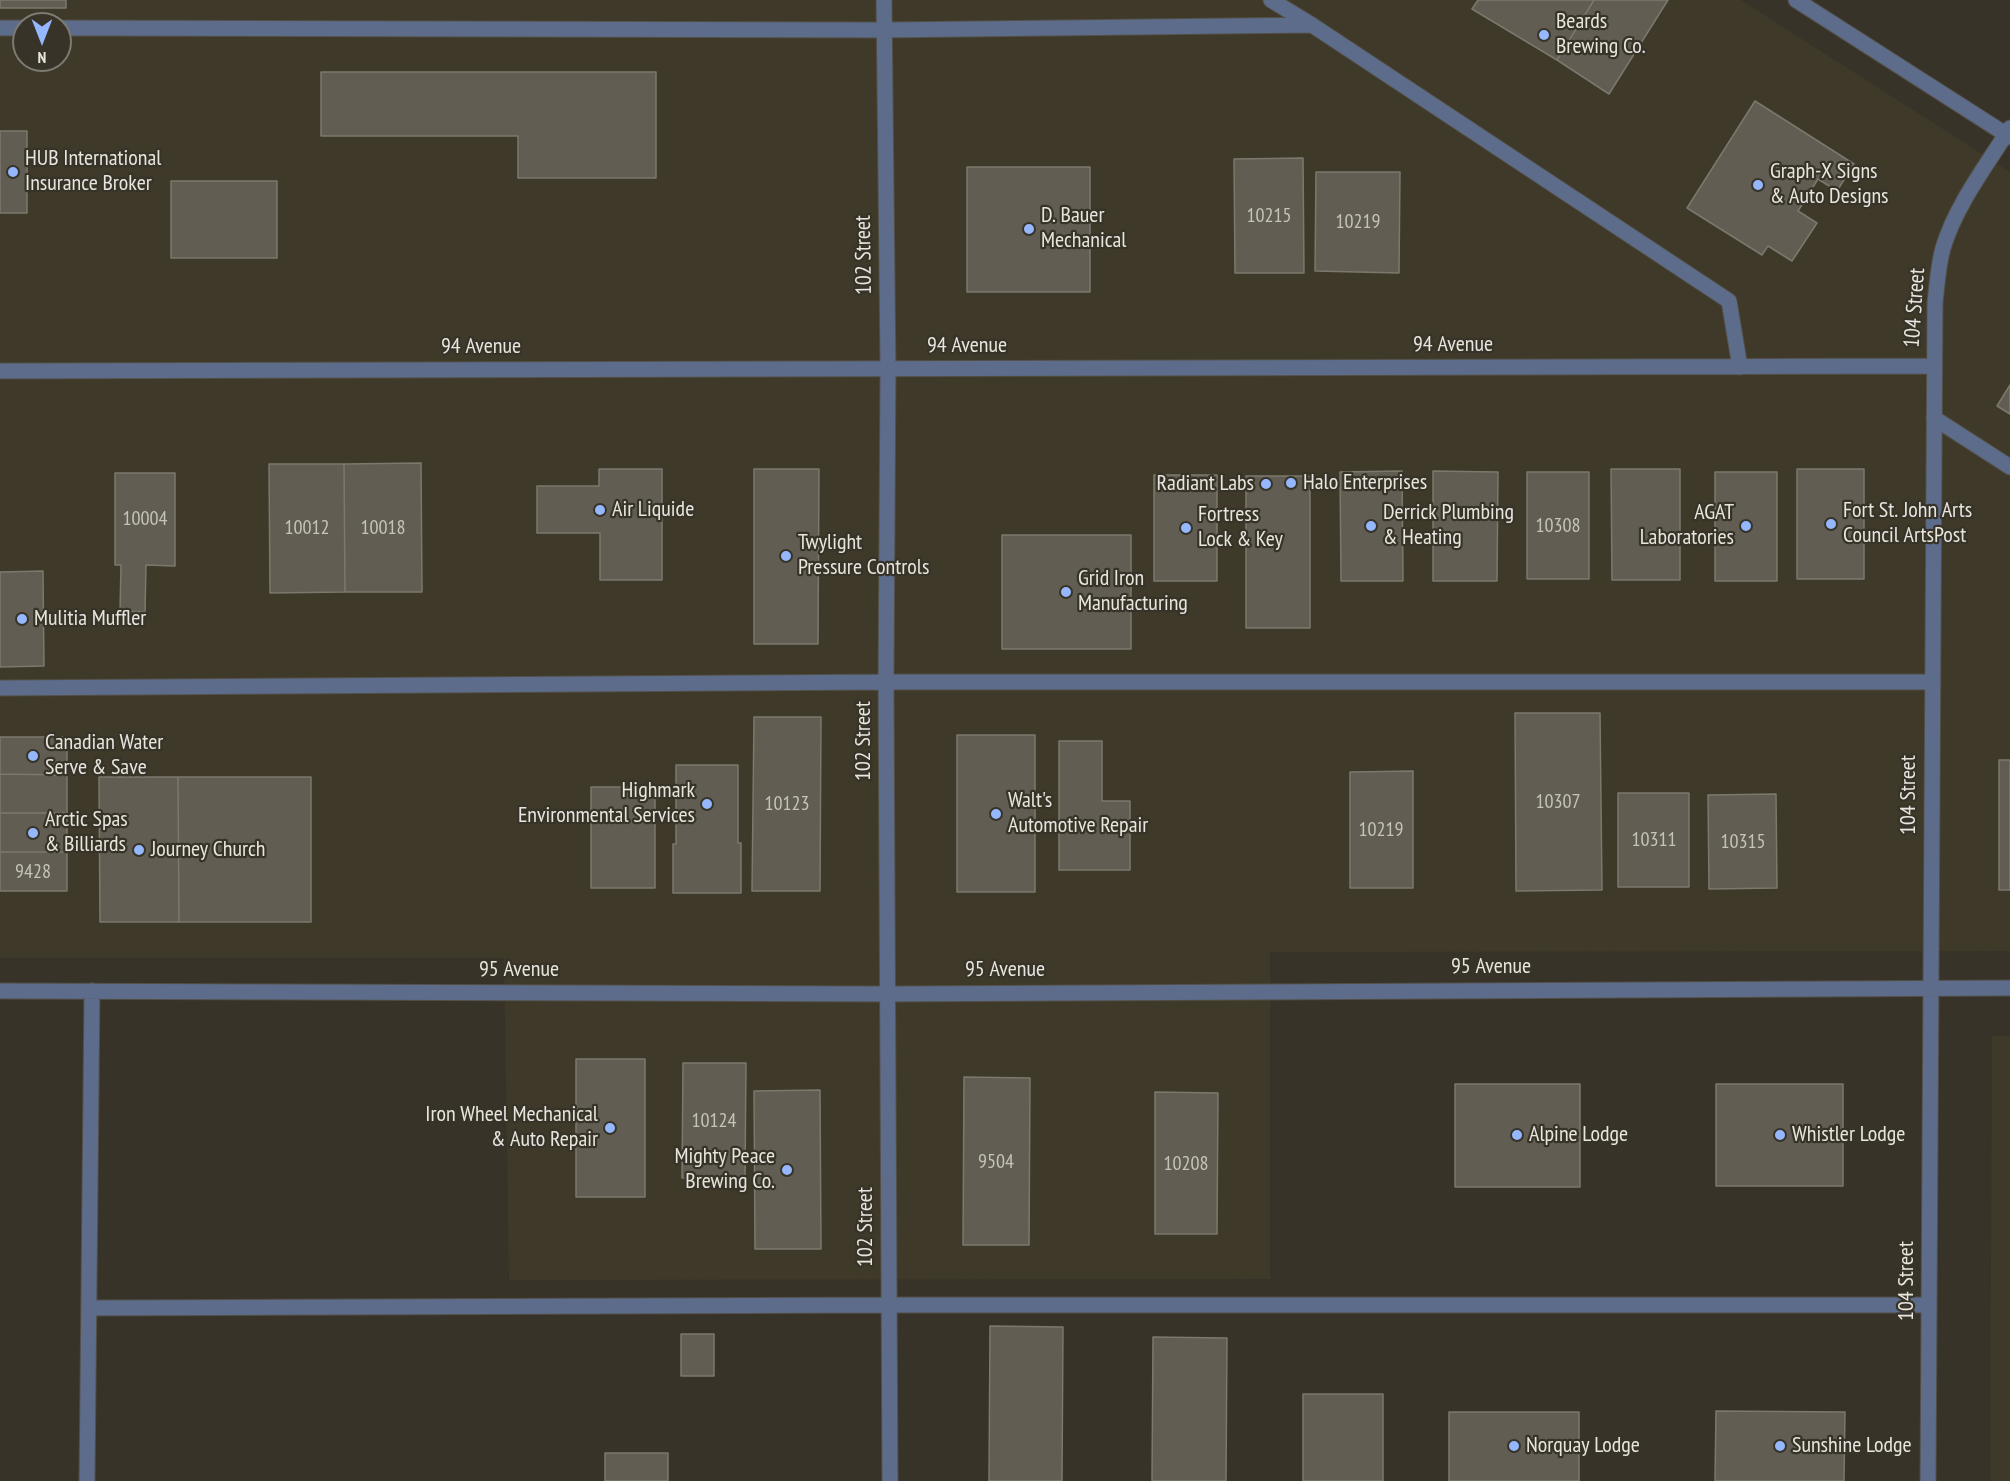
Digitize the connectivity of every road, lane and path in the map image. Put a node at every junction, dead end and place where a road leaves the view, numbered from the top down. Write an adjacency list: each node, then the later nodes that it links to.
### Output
1 (884, 0): 6 (street, 102 Street)
2 (1271, 0): 4 (street)
3 (1796, 0): 7 (street)
4 (1312, 25): 6 (street); 9 (street)
5 (72, 28): 6 (street)
6 (884, 30): 10 (street, 102 Street)
7 (2009, 133): 8 (street, 104 Street)
8 (1934, 366): 9 (street, 94 Avenue); 12 (street, 104 Street)
9 (1740, 367): 10 (street, 94 Avenue)
10 (888, 368): 11 (street, 94 Avenue); 14 (street, 102 Street)
11 (0, 371)
12 (1934, 418): 13 (street); 15 (street, 104 Street)
13 (2010, 467)
14 (886, 682): 15 (street); 16 (street); 21 (street, 102 Street)
15 (1932, 682): 17 (street, 104 Street)
16 (0, 688)
17 (1931, 987): 18 (street, 95 Avenue); 21 (street, 95 Avenue); 23 (street, 104 Street)
18 (2010, 988)
19 (0, 991): 20 (street, 95 Avenue)
20 (92, 991): 21 (street, 95 Avenue); 24 (street)
21 (887, 994): 22 (street, 102 Street)
22 (889, 1305): 23 (street); 24 (street); 26 (street, 102 Street)
23 (1929, 1305): 27 (street, 104 Street)
24 (89, 1308): 25 (street)
25 (87, 1481)
26 (890, 1481)
27 (1928, 1481)

